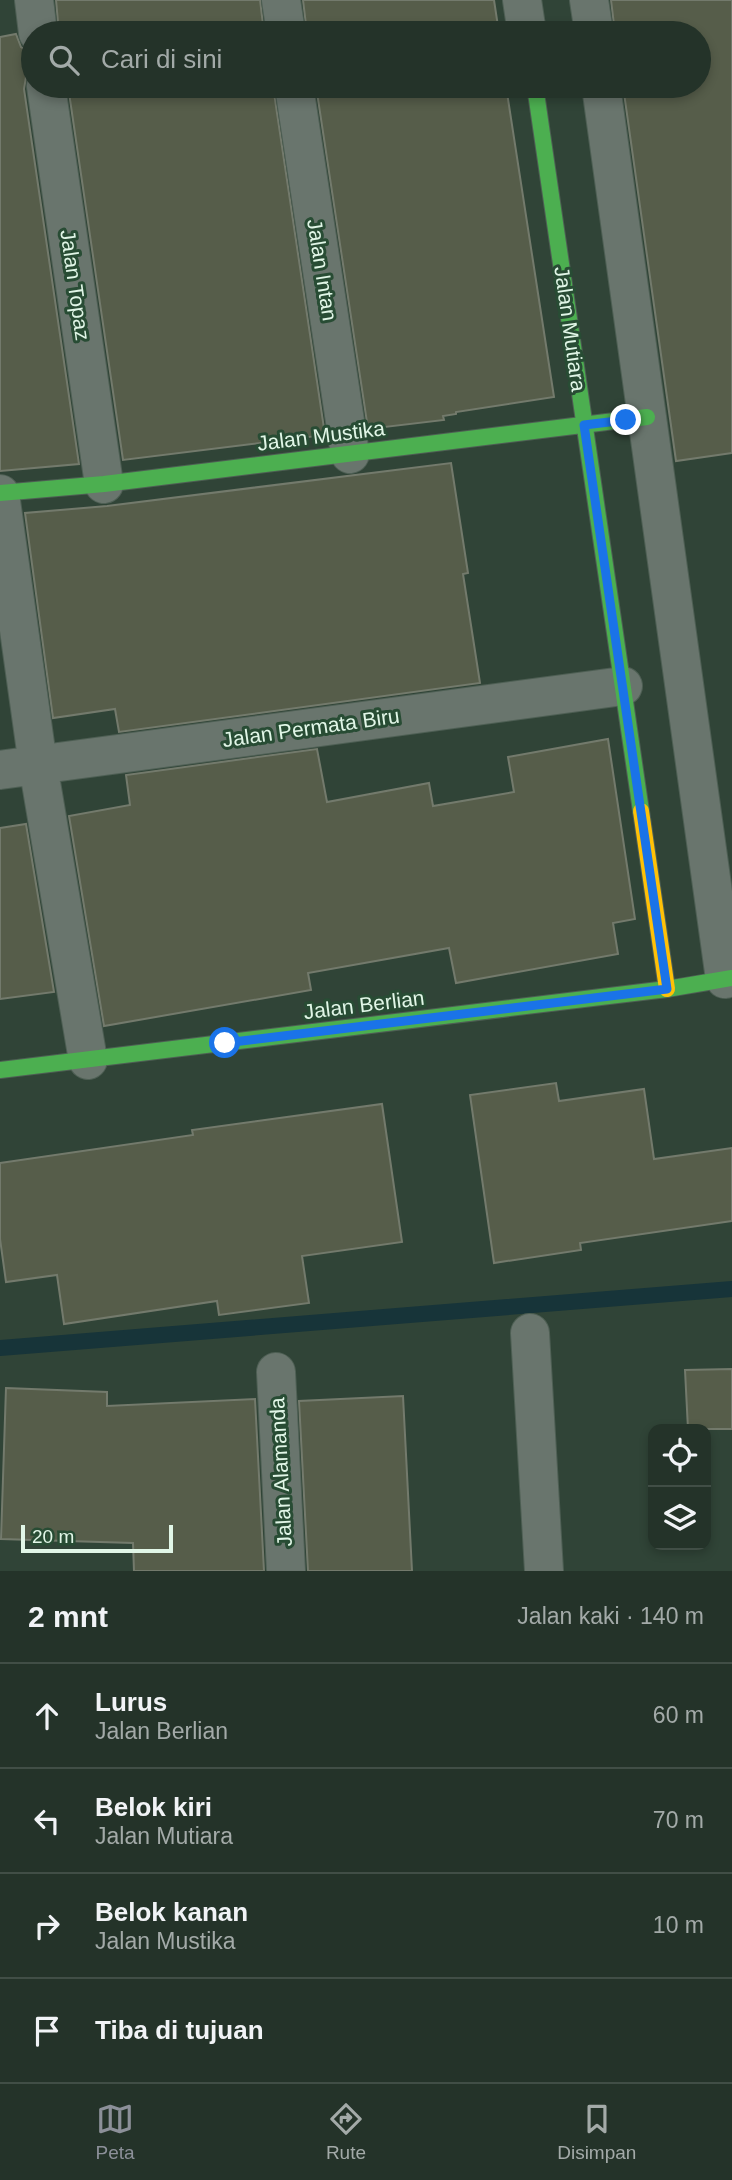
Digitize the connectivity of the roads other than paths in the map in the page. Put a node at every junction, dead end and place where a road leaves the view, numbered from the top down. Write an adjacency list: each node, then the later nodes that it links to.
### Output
1 (34, 0): 5 (street)
2 (281, 0): 6 (street)
3 (522, 0): 7 (street)
4 (589, 0): 8 (street)
5 (37, 21)
6 (284, 21)
7 (525, 21)
8 (592, 21)
9 (48, 98): 16 (street, Jalan Topaz)
10 (296, 98): 15 (street, Jalan Intan)
11 (537, 98): 14 (street, Jalan Mutiara)
12 (603, 98): 13 (street)
13 (647, 417): 14 (street, Jalan Mustika); 21 (street)
14 (584, 425): 15 (street, Jalan Mustika); 18 (street, Jalan Mutiara)
15 (350, 454): 16 (street, Jalan Mustika)
16 (104, 484): 17 (street, Jalan Mustika)
17 (0, 493): 19 (street)
18 (623, 686): 19 (street, Jalan Permata Biru); 22 (street, Jalan Mutiara)
19 (38, 765): 20 (street, Jalan Permata Biru); 23 (street)
20 (0, 770)
21 (729, 978): 22 (street, Jalan Berlian)
22 (667, 989): 23 (street, Jalan Berlian)
23 (88, 1060): 24 (street, Jalan Berlian)
24 (0, 1070)
25 (530, 1333): 28 (street)
26 (276, 1372): 27 (street, Jalan Alamanda)
27 (286, 1571)
28 (544, 1571)

